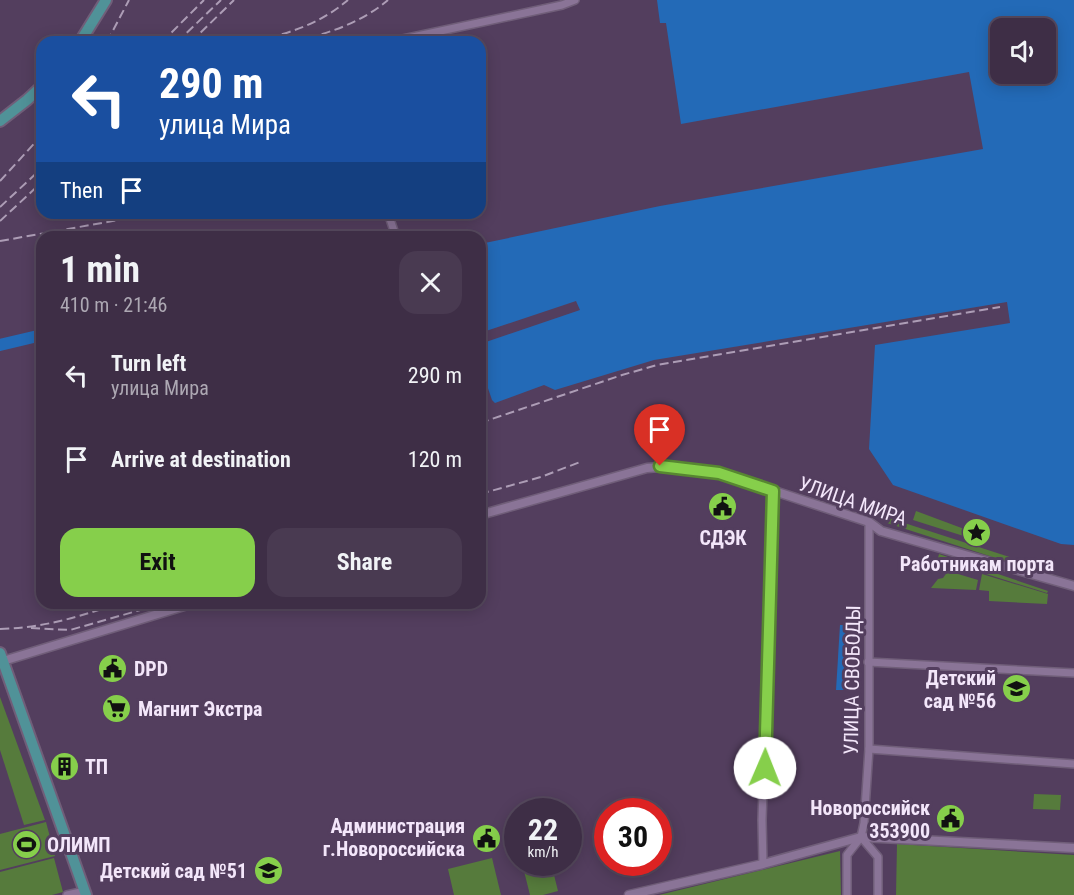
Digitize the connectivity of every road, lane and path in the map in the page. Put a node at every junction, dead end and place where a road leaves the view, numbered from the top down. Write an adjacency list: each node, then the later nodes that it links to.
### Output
1 (106, 0): 3 (highway)
2 (575, 0): 4 (street)
3 (84, 36)
4 (417, 36)
5 (36, 91): 6 (highway)
6 (0, 121)
7 (773, 491): 8 (street, УЛИЦА МИРА); 9 (street, УЛИЦА МИРА); 19 (street)
8 (486, 512)
9 (869, 522): 10 (street, УЛИЦА МИРА); 13 (street, УЛИЦА СВОБОДЫ)
10 (1074, 586)
11 (173, 609): 12 (street)
12 (2, 657): 20 (highway)
13 (868, 662): 14 (street); 15 (street, УЛИЦА СВОБОДЫ)
14 (1074, 673)
15 (868, 749): 16 (street); 17 (street, УЛИЦА СВОБОДЫ)
16 (1074, 764)
17 (861, 837): 18 (street); 19 (street); 23 (street, УЛИЦА СВОБОДЫ); 24 (street)
18 (1074, 848)
19 (763, 864): 22 (street)
20 (86, 893): 21 (street)
21 (67, 895)
22 (629, 895)
23 (847, 895)
24 (878, 895)

